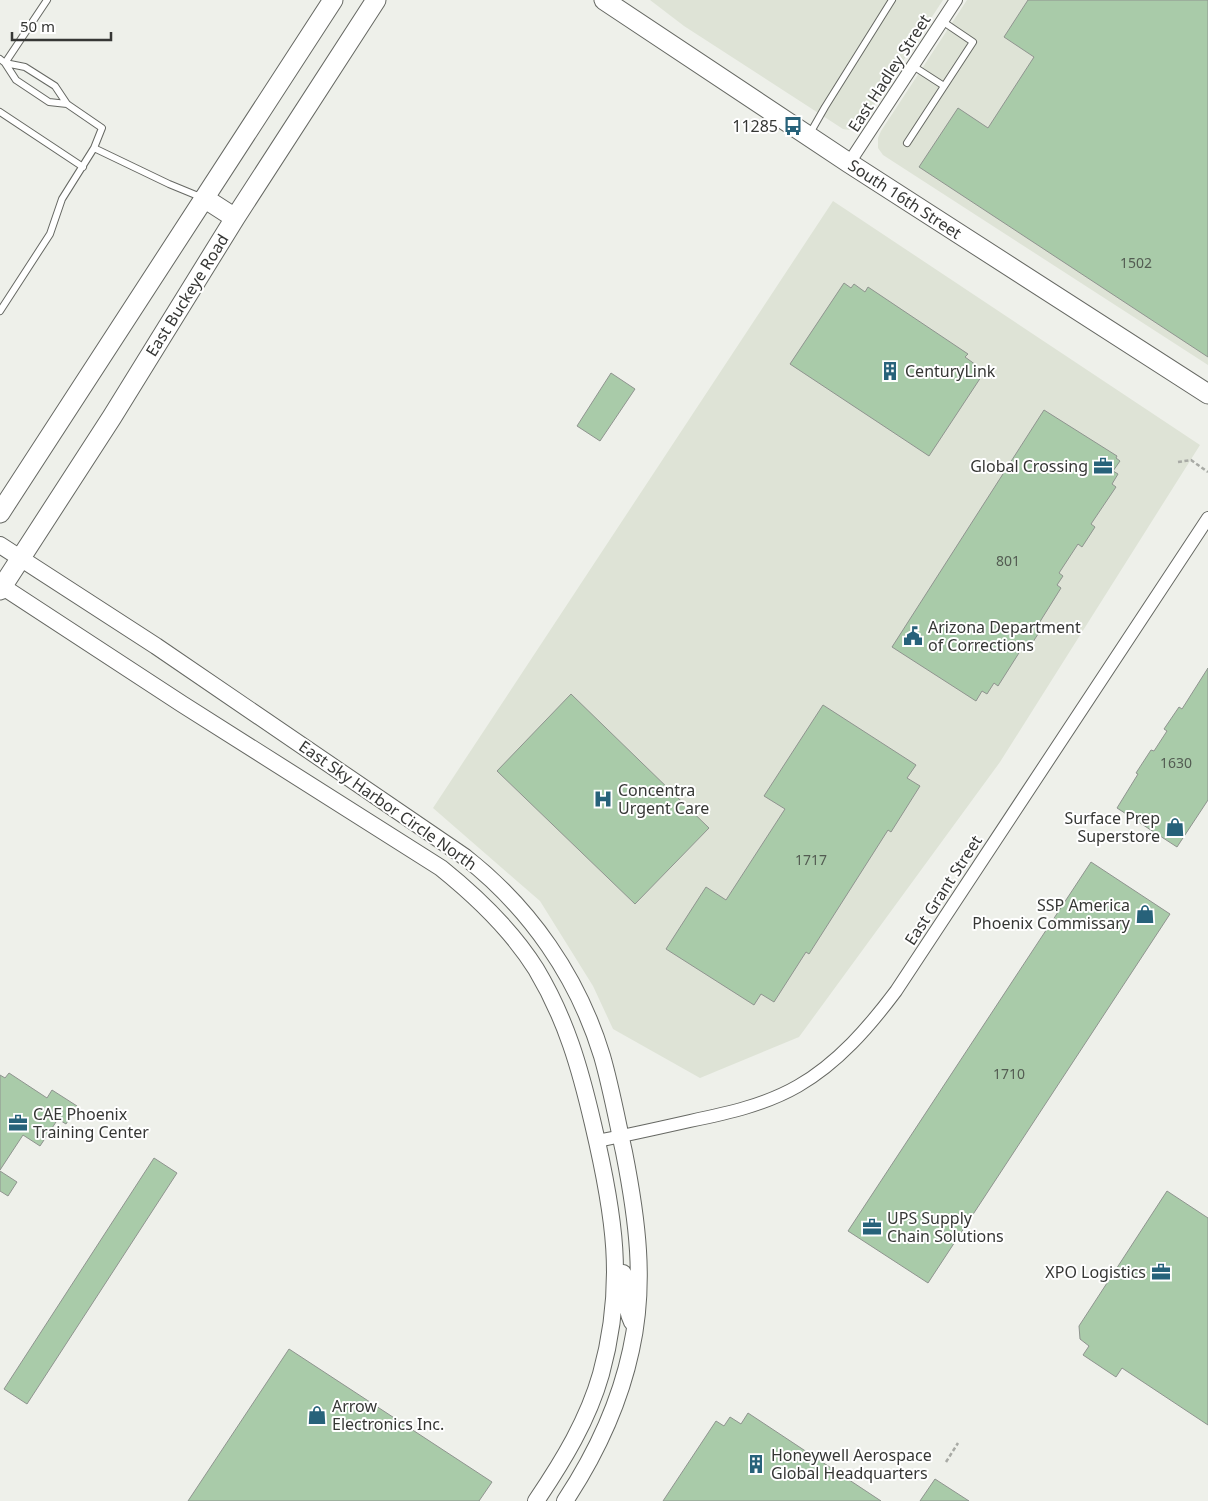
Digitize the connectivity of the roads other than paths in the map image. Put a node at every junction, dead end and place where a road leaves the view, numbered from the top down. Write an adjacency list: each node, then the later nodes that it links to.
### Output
1 (48, 0): 8 (lane)
2 (333, 0): 18 (main road)
3 (376, 0): 19 (main road, East Buckeye Road)
4 (604, 0): 13 (main road, South 16th Street)
5 (892, 0): 13 (lane)
6 (956, 0): 7 (street, East Hadley Street)
7 (942, 21): 9 (street, East Hadley Street); 10 (lane)
8 (2, 61): 11 (lane); 11 (lane)
9 (913, 66): 10 (lane); 16 (street, East Hadley Street)
10 (944, 86): 14 (lane)
11 (67, 104): 15 (lane)
12 (0, 112): 17 (lane)
13 (809, 136): 16 (main road, South 16th Street)
14 (907, 143)
15 (94, 148): 17 (lane); 18 (lane)
16 (850, 163): 21 (main road, South 16th Street)
17 (83, 167): 20 (lane)
18 (204, 198): 19 (main road); 22 (main road)
19 (235, 218): 25 (main road, East Buckeye Road)
20 (0, 311)
21 (1208, 394)
22 (0, 513)
23 (1207, 522): 27 (street, East Grant Street)
24 (0, 545): 25 (street, East Sky Harbor Circle North)
25 (20, 558): 26 (main road, East Buckeye Road); 27 (street, East Sky Harbor Circle North)
26 (1, 587): 28 (street, East Sky Harbor Circle North)
27 (620, 1136): 28 (street, East Grant Street); 30 (street, East Sky Harbor Circle North)
28 (597, 1141): 29 (street, East Sky Harbor Circle North)
29 (616, 1257): 30 (street); 31 (street, East Sky Harbor Circle North)
30 (635, 1330): 32 (street, East Sky Harbor Circle North)
31 (536, 1501)
32 (565, 1501)

